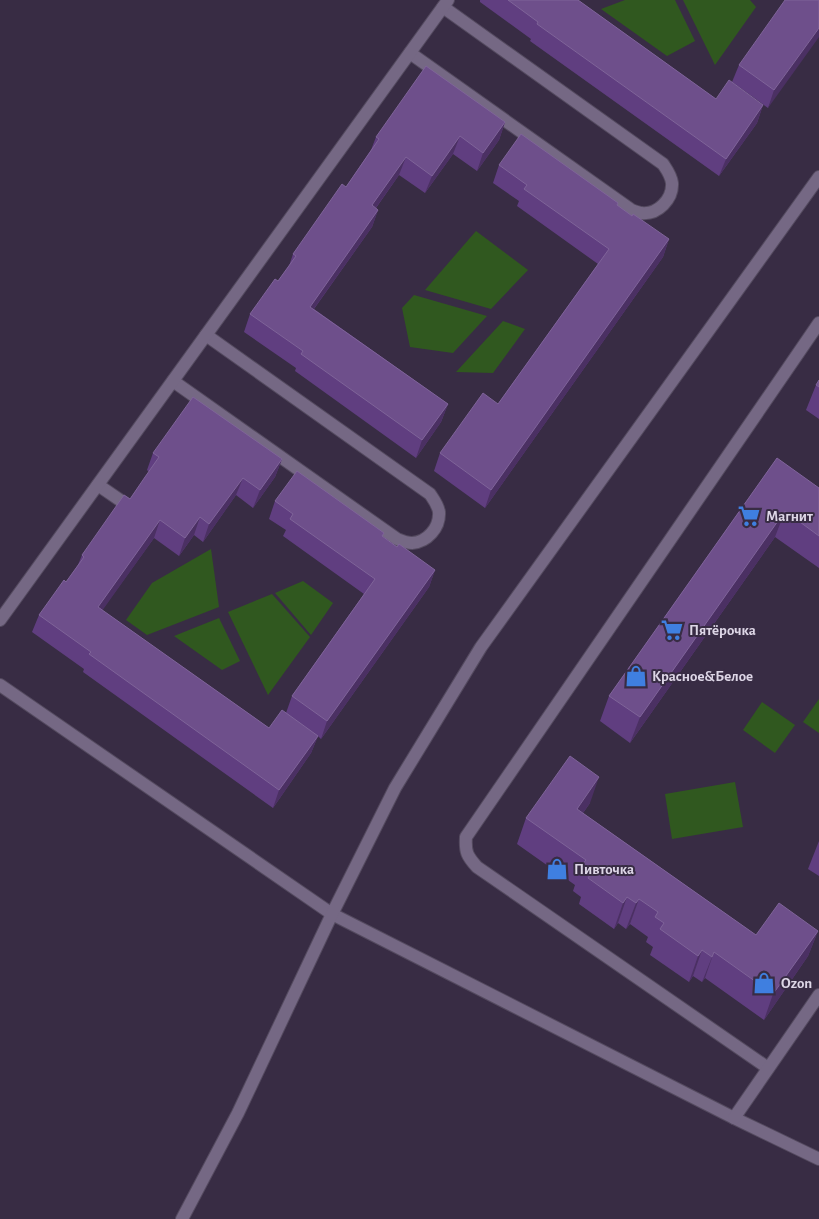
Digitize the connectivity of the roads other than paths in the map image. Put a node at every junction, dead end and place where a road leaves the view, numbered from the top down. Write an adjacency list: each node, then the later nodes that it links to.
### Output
1 (445, 3): 2 (street); 2 (street)
2 (410, 53): 5 (street)
3 (819, 177): 11 (street)
4 (819, 323): 13 (street)
5 (206, 335): 6 (street); 6 (street)
6 (173, 381): 7 (street)
7 (98, 485): 8 (street); 9 (street)
8 (130, 507)
9 (0, 620)
10 (0, 685): 11 (street)
11 (332, 914): 14 (street); 16 (street)
12 (819, 995): 13 (street)
13 (768, 1068): 14 (street)
14 (734, 1118): 15 (street)
15 (819, 1159)
16 (182, 1219)

